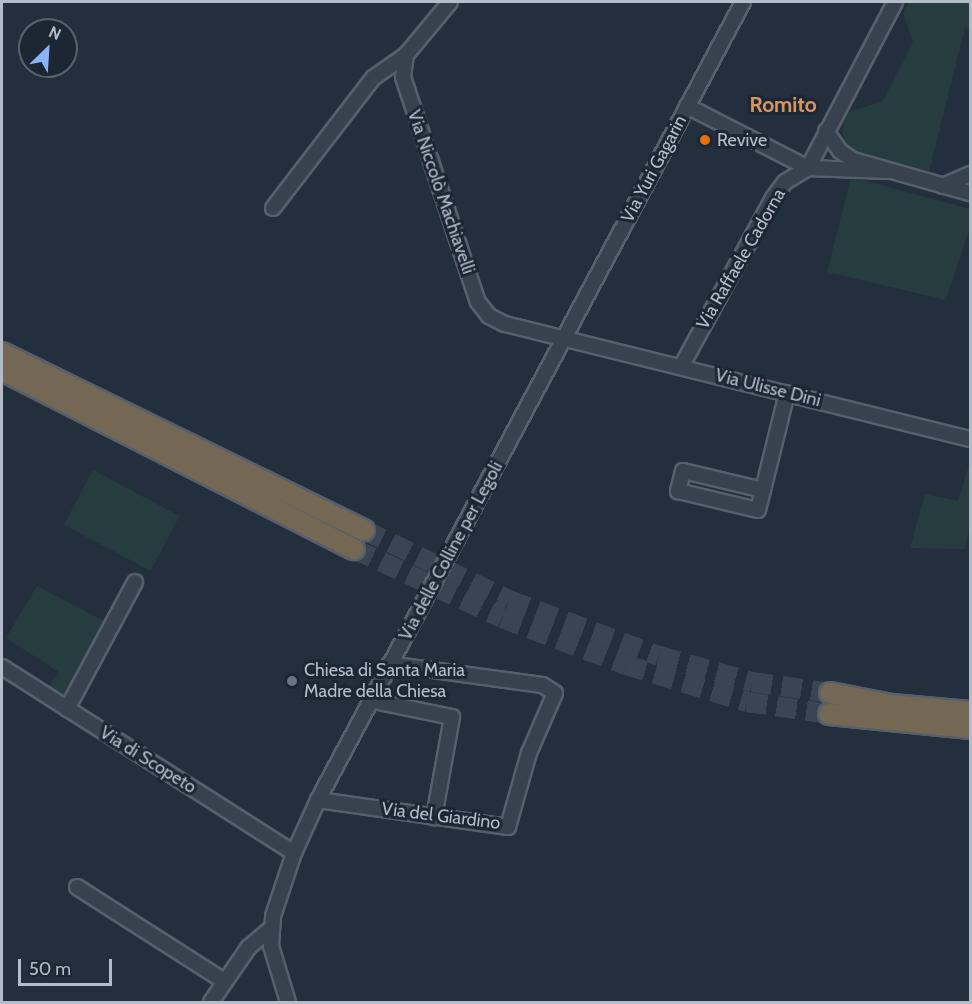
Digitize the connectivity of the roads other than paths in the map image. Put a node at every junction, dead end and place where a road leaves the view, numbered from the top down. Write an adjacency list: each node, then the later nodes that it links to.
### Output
1 (450, 2): 4 (street)
2 (743, 2): 5 (street, Via Yuri Gagarin)
3 (895, 2): 6 (street)
4 (406, 55): 12 (street); 13 (street, Via Niccolò Machiavelli)
5 (687, 106): 7 (street); 13 (street, Via Yuri Gagarin)
6 (826, 131): 7 (street); 8 (street)
7 (808, 168): 8 (street); 15 (street, Via Raffaele Cadorna)
8 (887, 171): 10 (street)
9 (970, 174): 10 (street)
10 (943, 186): 11 (street)
11 (970, 193)
12 (273, 208)
13 (566, 336): 15 (street, Via Ulisse Dini); 23 (street, Via delle Colline per Legoli)
14 (2, 353): 20 (highway)
15 (681, 367): 17 (street, Via Ulisse Dini)
16 (2, 370): 21 (highway)
17 (787, 393): 18 (street, Via Ulisse Dini); 19 (street)
18 (970, 439)
19 (764, 490): 19 (street)
20 (364, 530)
21 (354, 549)
22 (135, 582): 27 (street)
23 (389, 664): 26 (street, Via delle Colline per Legoli); 32 (street, Via del Giardino)
24 (2, 667): 27 (street, Via di Scopeto)
25 (830, 693): 28 (highway)
26 (369, 700): 31 (street, Via delle Colline per Legoli); 32 (street)
27 (68, 709): 33 (street, Via di Scopeto)
28 (970, 712)
29 (830, 714): 30 (highway)
30 (970, 728)
31 (318, 800): 32 (street, Via del Giardino); 33 (street, Via delle Colline per Legoli)
32 (434, 817)
33 (294, 853): 35 (street, Via delle Colline per Legoli)
34 (77, 887): 36 (street)
35 (272, 928): 36 (street); 38 (street, Via delle Colline per Legoli)
36 (224, 981): 37 (street)
37 (211, 1002)
38 (288, 1002)

